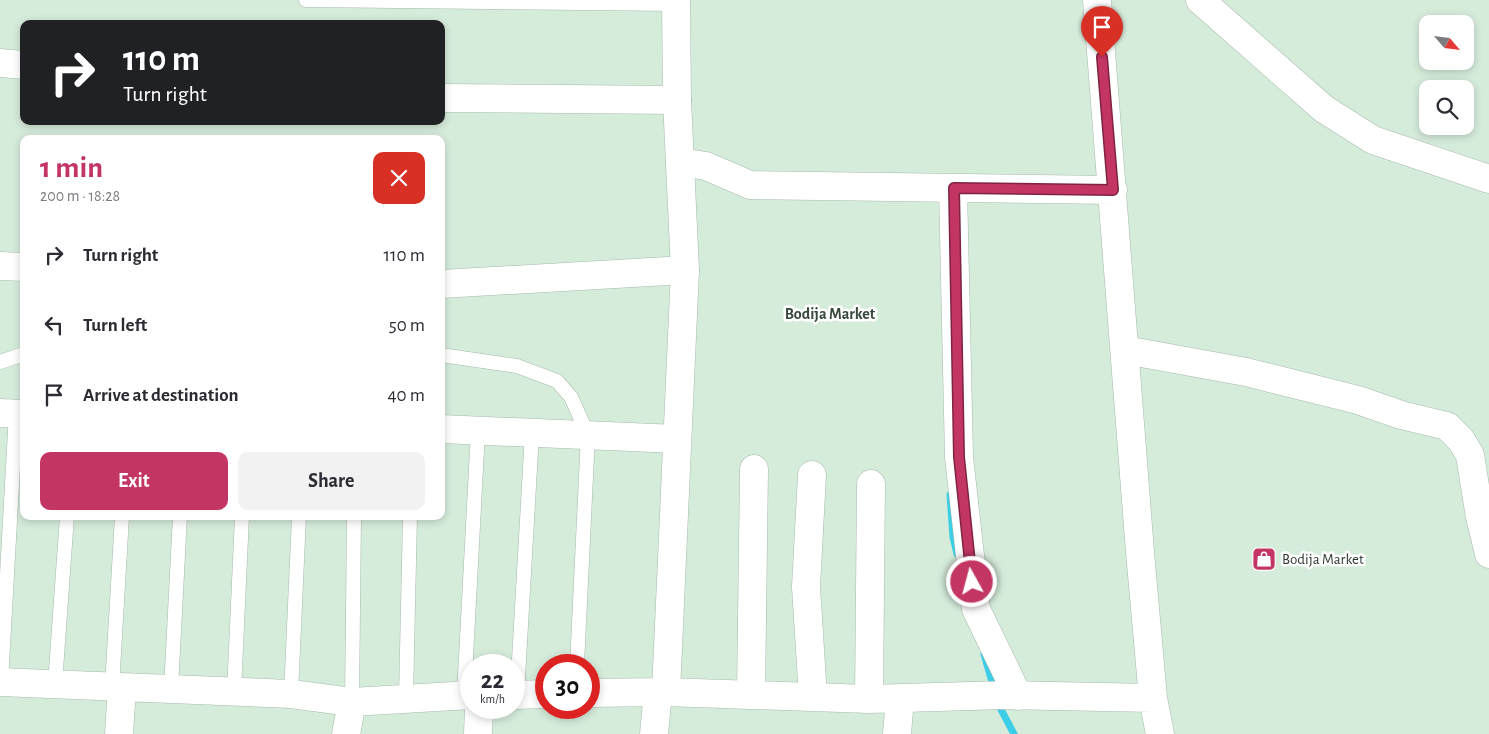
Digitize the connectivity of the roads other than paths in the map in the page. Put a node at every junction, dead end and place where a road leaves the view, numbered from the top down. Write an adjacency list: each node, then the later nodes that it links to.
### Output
1 (306, 0): 4 (lane)
2 (1098, 0): 12 (street)
3 (1200, 0): 10 (street)
4 (676, 2): 8 (street)
5 (0, 63): 6 (street)
6 (20, 65)
7 (445, 98): 8 (street)
8 (677, 100): 9 (street)
9 (680, 162): 11 (street); 15 (street)
10 (1489, 179)
11 (954, 188): 12 (street); 50 (street)
12 (1113, 190): 17 (street)
13 (0, 266): 14 (street)
14 (20, 267)
15 (685, 270): 16 (street); 26 (street)
16 (445, 284)
17 (1125, 350): 37 (street); 53 (street)
18 (20, 355): 20 (lane)
19 (445, 356): 25 (lane)
20 (0, 362)
21 (13, 413): 41 (lane)
22 (445, 429): 23 (street)
23 (478, 431): 24 (street); 38 (lane)
24 (532, 433): 25 (street); 39 (lane)
25 (588, 435): 26 (street); 40 (lane)
26 (677, 439): 46 (street)
27 (754, 468): 49 (street)
28 (812, 475): 52 (street)
29 (871, 484): 55 (street)
30 (67, 520): 42 (lane)
31 (122, 520): 43 (lane)
32 (180, 520): 44 (lane)
33 (242, 520): 45 (lane)
34 (299, 520): 48 (lane)
35 (354, 520): 57 (lane)
36 (410, 520): 51 (lane)
37 (1489, 554)
38 (472, 654)
39 (518, 654)
40 (578, 654)
41 (0, 682): 42 (street)
42 (55, 684): 43 (street)
43 (117, 687): 44 (street); 59 (street)
44 (171, 689): 45 (street)
45 (234, 692): 48 (street)
46 (662, 692): 47 (street); 49 (street); 62 (street)
47 (600, 693)
48 (291, 694): 57 (street)
49 (751, 695): 52 (street)
50 (1002, 696): 53 (street); 56 (street)
51 (406, 697): 54 (street); 57 (street)
52 (813, 697): 55 (street)
53 (1153, 698): 64 (street)
54 (460, 699)
55 (869, 699): 56 (street)
56 (900, 699): 63 (street)
57 (352, 702): 60 (street)
58 (475, 719): 61 (street)
59 (119, 734)
60 (346, 734)
61 (478, 734)
62 (654, 734)
63 (897, 734)
64 (1160, 734)

